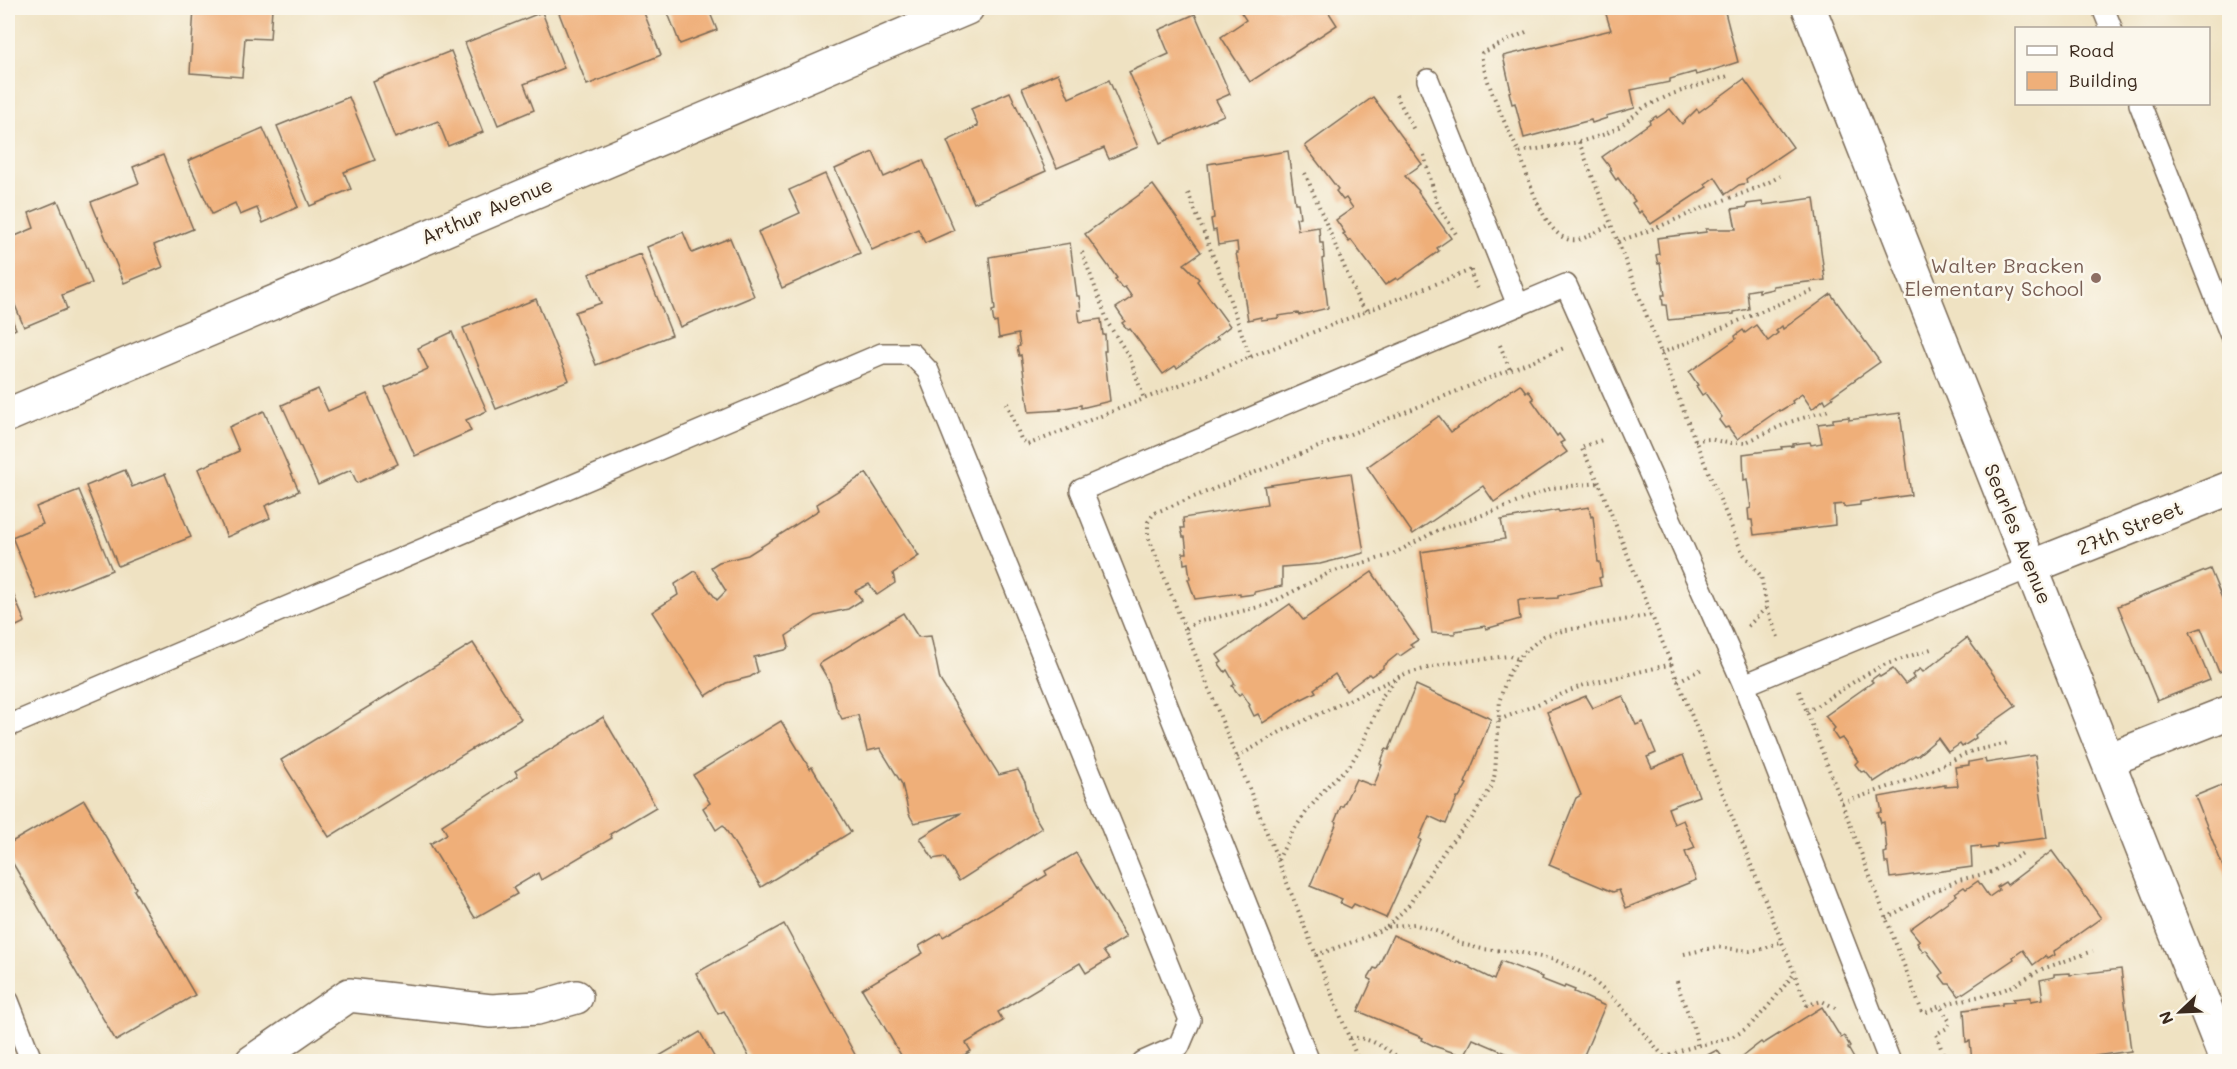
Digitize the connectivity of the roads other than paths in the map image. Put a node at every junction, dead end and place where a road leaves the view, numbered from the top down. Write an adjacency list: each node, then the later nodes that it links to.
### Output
1 (967, 8): 9 (street, Arthur Avenue)
2 (1809, 8): 11 (street, Searles Avenue)
3 (2103, 8): 4 (lane)
4 (2111, 27)
5 (1428, 80): 7 (lane)
6 (2140, 105): 8 (lane)
7 (1518, 305): 12 (lane); 21 (lane)
8 (2229, 333)
9 (8, 415)
10 (2229, 488): 11 (street, 27th Street)
11 (2031, 567): 12 (lane); 15 (street, Searles Avenue)
12 (1744, 685): 22 (lane)
13 (2229, 712): 15 (street)
14 (8, 726): 20 (lane)
15 (2108, 760): 23 (street, Searles Avenue)
16 (576, 997): 19 (street)
17 (8, 1001): 18 (lane)
18 (32, 1062)
19 (252, 1062)
20 (1143, 1062)
21 (1308, 1062)
22 (1890, 1062)
23 (2227, 1062)

